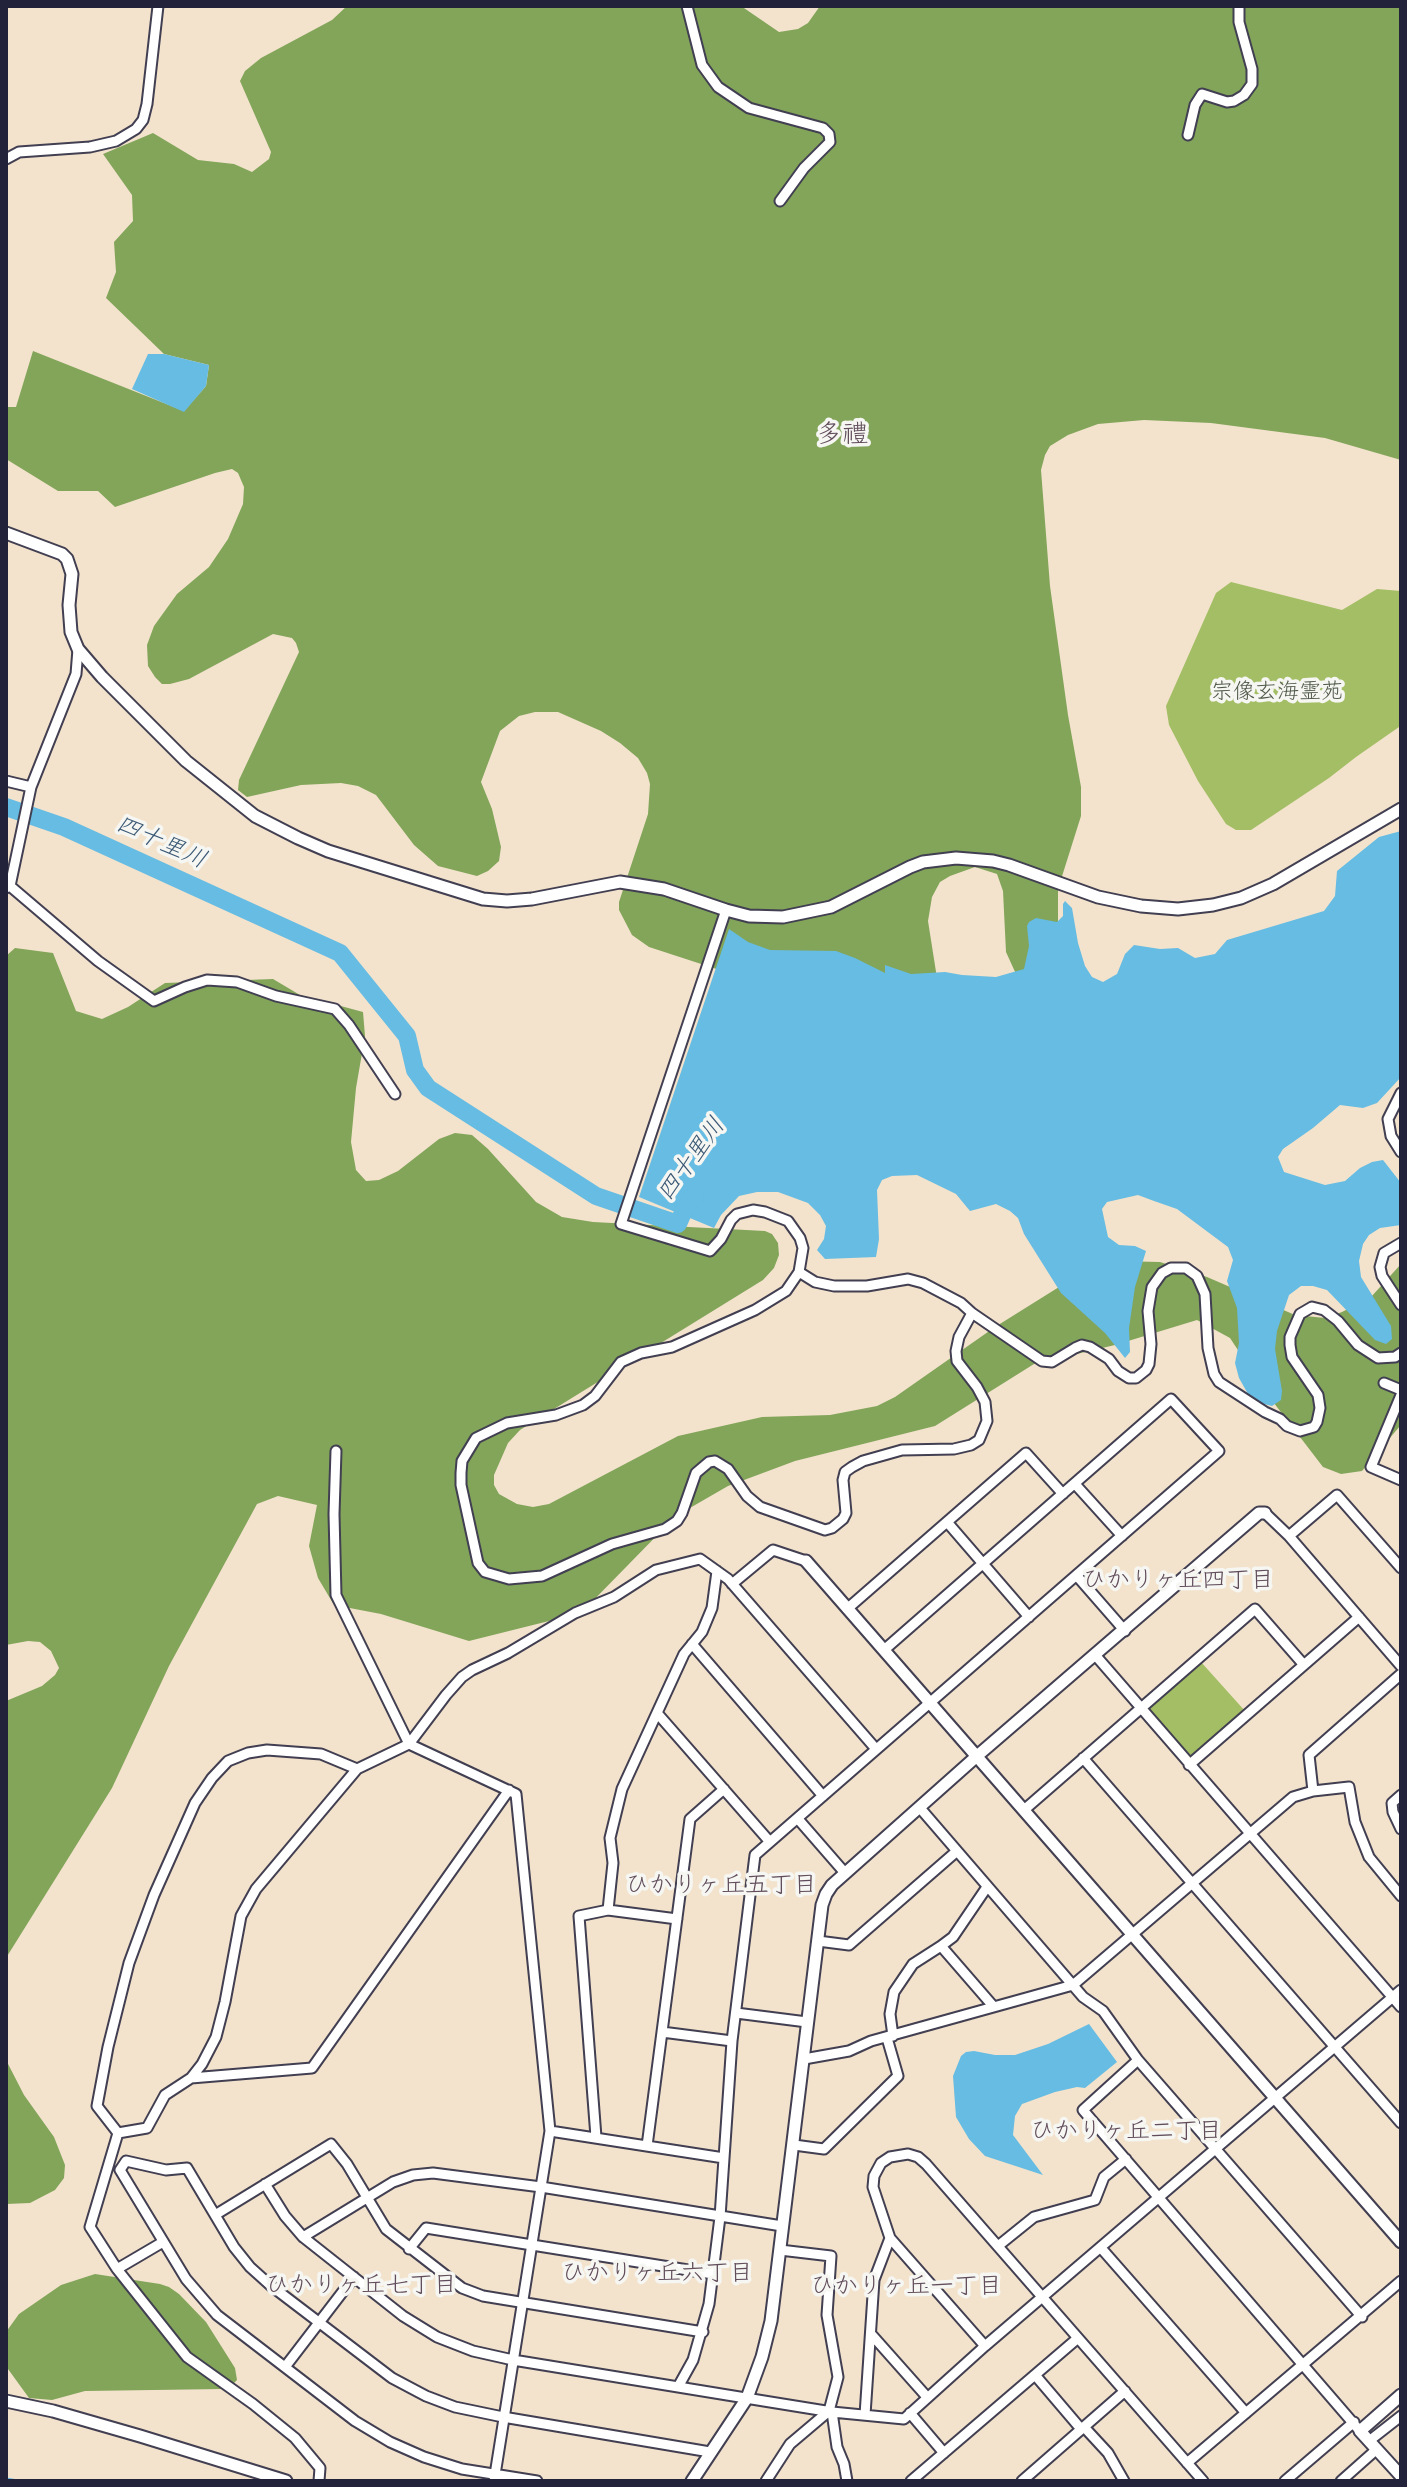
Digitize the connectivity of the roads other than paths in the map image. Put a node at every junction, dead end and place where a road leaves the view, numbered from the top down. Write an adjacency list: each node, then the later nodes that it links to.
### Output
1 (158, 6): 5 (street)
2 (687, 6): 6 (street)
3 (1239, 6): 4 (street)
4 (1188, 135)
5 (6, 159)
6 (780, 201)
7 (6, 533): 8 (street)
8 (78, 649): 10 (street); 13 (street)
9 (6, 781): 10 (street)
10 (31, 787): 12 (street)
11 (1401, 809): 13 (street)
12 (8, 887): 15 (street)
13 (726, 910): 18 (street)
14 (1401, 1093): 16 (street)
15 (395, 1094)
16 (1401, 1152)
17 (1401, 1243): 19 (street)
18 (799, 1272): 20 (street); 20 (street)
19 (1401, 1305)
20 (972, 1313): 21 (street)
21 (1401, 1353)
22 (1384, 1383): 23 (street)
23 (1401, 1393): 25 (street)
24 (336, 1451): 51 (street)
25 (1401, 1480)
26 (1075, 1484): 27 (street); 30 (street); 30 (street)
27 (1063, 1494): 29 (street); 33 (street)
28 (1265, 1513): 31 (street); 41 (street)
29 (947, 1522): 33 (street); 38 (street)
30 (1122, 1536): 36 (street)
31 (1289, 1536): 34 (street); 40 (street)
32 (806, 1561): 37 (street); 38 (street)
33 (983, 1564): 39 (street); 43 (street)
34 (1401, 1568)
35 (717, 1571): 37 (street); 42 (street); 51 (street)
36 (1077, 1576): 39 (street); 41 (street)
37 (732, 1584): 52 (street)
38 (847, 1609): 43 (street)
39 (1029, 1617): 48 (street)
40 (1359, 1617): 45 (street); 46 (street)
41 (1125, 1631): 44 (street)
42 (692, 1644): 50 (street); 61 (street)
43 (884, 1650): 48 (street)
44 (1096, 1656): 49 (street); 53 (street)
45 (1304, 1665): 49 (street); 55 (street)
46 (1401, 1666)
47 (1401, 1674): 59 (street)
48 (931, 1702): 52 (street); 53 (street)
49 (1140, 1708): 54 (street); 55 (street)
50 (657, 1713): 57 (street); 73 (street)
51 (409, 1744): 56 (street); 58 (street)
52 (876, 1749): 61 (street)
53 (977, 1756): 62 (street); 63 (street)
54 (1083, 1758): 63 (street); 70 (street)
55 (1189, 1765): 66 (street)
56 (357, 1769): 91 (street); 95 (street)
57 (724, 1789): 67 (street); 74 (street)
58 (509, 1790): 91 (street); 94 (street)
59 (1313, 1791): 66 (street); 72 (street)
60 (1401, 1795): 65 (street)
61 (823, 1796): 64 (street)
62 (920, 1808): 68 (street); 69 (street)
63 (1024, 1810): 75 (street)
64 (798, 1819): 67 (street); 69 (street)
65 (1401, 1829)
66 (1250, 1834): 70 (street); 80 (street)
67 (770, 1842): 83 (street)
68 (957, 1851): 71 (street); 76 (street)
69 (845, 1873): 76 (street)
70 (1192, 1883): 75 (street); 88 (street)
71 (987, 1887): 77 (street); 78 (street)
72 (1401, 1896)
73 (608, 1910): 74 (street); 96 (street)
74 (677, 1919): 85 (street)
75 (1133, 1934): 78 (street); 92 (street)
76 (818, 1941): 84 (street)
77 (941, 1946): 81 (street); 86 (street)
78 (1073, 1985): 81 (street); 90 (street)
79 (1401, 1990): 80 (street)
80 (1393, 1997): 82 (street); 88 (street)
81 (993, 2006): 86 (street)
82 (1401, 2007)
83 (736, 2013): 84 (street); 87 (street)
84 (807, 2022): 89 (street)
85 (662, 2032): 87 (street); 98 (street)
86 (890, 2037): 89 (street); 97 (street)
87 (732, 2041): 100 (street)
88 (1334, 2046): 92 (street); 93 (street)
89 (804, 2059): 97 (street)
90 (1138, 2060): 99 (street); 101 (street)
91 (191, 2078): 95 (street)
92 (1275, 2098): 99 (street); 112 (street)
93 (1401, 2123)
94 (550, 2131): 96 (street); 103 (street)
95 (118, 2133): 118 (street)
96 (596, 2137): 98 (street)
97 (794, 2145): 108 (street)
98 (647, 2146): 100 (street)
99 (1216, 2149): 105 (street); 124 (street)
100 (724, 2158): 107 (street)
101 (1126, 2159): 105 (street); 114 (street)
102 (265, 2184): 104 (street); 106 (street); 109 (street)
103 (541, 2187): 104 (street); 107 (street); 113 (street)
104 (367, 2197): 109 (street); 116 (street)
105 (1160, 2197): 115 (street); 131 (street)
106 (215, 2215): 111 (street); 125 (street)
107 (720, 2217): 108 (street); 119 (street)
108 (782, 2226): 117 (street)
109 (303, 2237): 120 (street)
110 (890, 2238): 114 (street); 127 (street); 129 (street)
111 (163, 2242): 118 (street); 132 (street)
112 (1401, 2242)
113 (531, 2245): 116 (street); 119 (street); 123 (street)
114 (998, 2246): 122 (street)
115 (1101, 2248): 122 (street); 142 (street)
116 (409, 2249): 123 (street)
117 (780, 2250): 138 (street); 140 (street)
118 (117, 2269): 155 (street)
119 (713, 2274): 126 (street)
120 (354, 2277): 125 (street); 130 (street)
121 (1401, 2281): 124 (street)
122 (1043, 2298): 128 (street); 129 (street)
123 (523, 2302): 126 (street); 130 (street)
124 (1362, 2317): 131 (street)
125 (320, 2323): 132 (street); 145 (street)
126 (703, 2332): 134 (street)
127 (871, 2334): 137 (street); 143 (street)
128 (1078, 2338): 133 (street); 135 (street)
129 (985, 2346): 137 (street)
130 (513, 2360): 134 (street); 145 (street)
131 (1304, 2364): 142 (street); 146 (street)
132 (285, 2367): 153 (street)
133 (1035, 2375): 147 (street); 150 (street)
134 (678, 2387): 138 (street)
135 (1125, 2391): 147 (street); 151 (street)
136 (1401, 2395): 146 (street)
137 (927, 2397): 141 (street)
138 (747, 2398): 140 (street); 149 (street)
139 (6, 2401): 154 (street)
140 (830, 2412): 143 (street); 158 (street); 159 (street)
141 (910, 2413): 143 (street); 150 (street)
142 (1246, 2413): 151 (street)
143 (865, 2415)
144 (1401, 2416): 148 (street)
145 (503, 2417): 149 (street); 153 (street)
146 (1357, 2426): 148 (street); 164 (street)
147 (1082, 2428): 161 (street); 162 (street)
148 (1373, 2445): 152 (street); 165 (street)
149 (710, 2452): 157 (street)
150 (944, 2453): 160 (street)
151 (1187, 2463): 163 (street)
152 (1401, 2476)
153 (494, 2478): 156 (street)
154 (286, 2481)
155 (319, 2481)
156 (537, 2481)
157 (692, 2481)
158 (766, 2481)
159 (847, 2481)
160 (911, 2481)
161 (1022, 2481)
162 (1124, 2481)
163 (1203, 2481)
164 (1285, 2481)
165 (1341, 2481)

